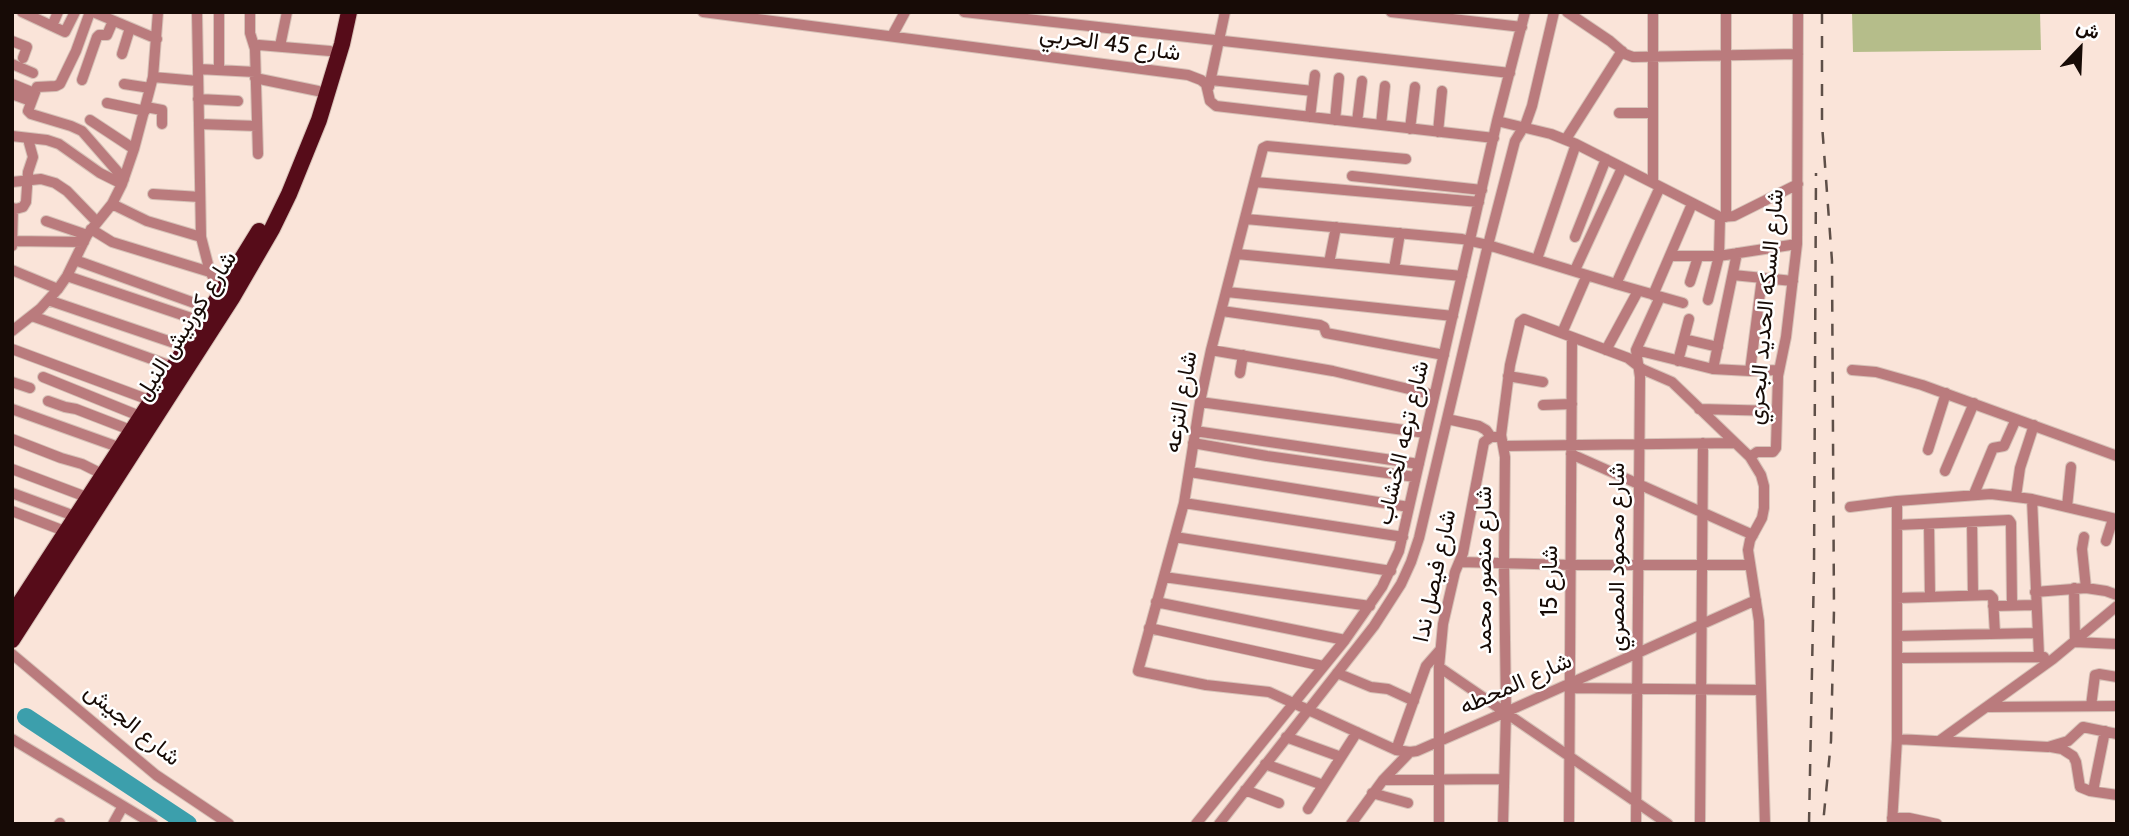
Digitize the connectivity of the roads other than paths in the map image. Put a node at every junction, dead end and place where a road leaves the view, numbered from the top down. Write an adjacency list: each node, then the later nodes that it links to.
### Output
1 (58, 12): 25 (street)
2 (75, 12): 25 (street)
3 (92, 12): 23 (street); 64 (street)
4 (158, 12): 31 (street)
5 (197, 12): 46 (street)
6 (219, 12): 43 (street)
7 (250, 12): 34 (street)
8 (287, 12): 32 (street)
9 (338, 12): 35 (highway, شارع كورنيش النيل)
10 (349, 12): 261 (highway, شارع كورنيش النيل)
11 (703, 12): 28 (street, شارع 45 الحربي)
12 (905, 12): 28 (street)
13 (964, 12): 30 (street)
14 (1225, 12): 30 (street)
15 (1391, 12): 26 (street)
16 (1525, 12): 26 (street, شارع ترعه الخشاب)
17 (1554, 12): 78 (street, شارع ترعه الخشاب)
18 (1567, 12): 36 (street)
19 (1653, 12): 40 (street)
20 (1726, 12): 38 (street)
21 (1798, 12): 39 (street, شارع السكه الحديد البحري)
22 (23, 13): 24 (street); 25 (street)
23 (113, 21): 27 (street); 50 (street)
24 (19, 25)
25 (51, 26)
26 (1522, 27): 44 (street, شارع ترعه الخشاب)
27 (130, 28): 31 (street); 37 (street)
28 (892, 36): 55 (street, شارع 45 الحربي)
29 (12, 38): 41 (street)
30 (1219, 41): 44 (street); 55 (street)
31 (156, 42): 33 (street); 52 (street)
32 (280, 46): 34 (street); 35 (street)
33 (169, 47)
34 (255, 50): 47 (street)
35 (330, 51): 58 (highway, شارع كورنيش النيل)
36 (1622, 51): 40 (street); 84 (street)
37 (122, 54)
38 (1725, 54): 39 (street); 40 (street); 105 (street)
39 (1798, 54): 96 (street, شارع السكه الحديد البحري)
40 (1652, 56): 68 (street)
41 (23, 58)
42 (12, 64): 45 (street)
43 (219, 70): 46 (street); 47 (street)
44 (1510, 73): 72 (street, شارع ترعه الخشاب)
45 (33, 74)
46 (198, 75): 52 (street); 62 (street)
47 (255, 75): 58 (street); 77 (street)
48 (1315, 75): 59 (street)
49 (1339, 78): 71 (street)
50 (82, 80)
51 (1362, 81): 73 (street)
52 (152, 83): 54 (street); 66 (street)
53 (12, 84): 64 (street)
54 (124, 84)
55 (1209, 85): 59 (street); 69 (street, شارع 45 الحربي)
56 (1385, 86): 76 (street)
57 (1415, 87): 79 (street)
58 (318, 91): 139 (highway, شارع كورنيش النيل)
59 (1313, 91): 69 (street)
60 (1442, 91): 80 (street)
61 (12, 94): 64 (street)
62 (198, 99): 63 (street); 75 (street)
63 (238, 101)
64 (31, 102): 94 (street)
65 (107, 103): 66 (street)
66 (145, 109): 74 (street); 85 (street)
67 (1619, 113): 68 (street)
68 (1652, 113): 97 (street)
69 (1310, 117): 71 (street, شارع 45 الحربي)
70 (90, 120): 85 (street)
71 (1335, 120): 73 (street, شارع 45 الحربي)
72 (1497, 121): 78 (street); 82 (street, شارع ترعه الخشاب)
73 (1357, 122): 76 (street, شارع 45 الحربي)
74 (162, 124)
75 (199, 124): 77 (street); 101 (street)
76 (1381, 125): 79 (street, شارع 45 الحربي)
77 (257, 126): 86 (street)
78 (1523, 127): 84 (street); 115 (street, شارع ترعه الخشاب)
79 (1410, 128): 80 (street, شارع 45 الحربي)
80 (1438, 132): 82 (street, شارع 45 الحربي)
81 (12, 136): 83 (street)
82 (1494, 138): 100 (street, شارع ترعه الخشاب)
83 (28, 139): 92 (street); 94 (street)
84 (1571, 141): 89 (street); 122 (street)
85 (134, 149): 94 (street)
86 (258, 154)
87 (1354, 154): 88 (street); 91 (street); 95 (street, شارع الترعه)
88 (1406, 159)
89 (1606, 159): 90 (street); 112 (street)
90 (1622, 167): 97 (street); 127 (street)
91 (1352, 176): 98 (street); 100 (street)
92 (27, 180): 93 (street); 104 (street); 109 (street)
93 (12, 182)
94 (123, 182): 102 (street)
95 (1255, 182): 98 (street); 106 (street, شارع الترعه)
96 (1798, 184): 105 (street); 116 (street, شارع السكه الحديد البحري)
97 (1656, 185): 103 (street); 136 (street)
98 (1350, 190): 100 (street)
99 (153, 194): 101 (street)
100 (1481, 196): 113 (street, شارع ترعه الخشاب)
101 (200, 197): 111 (street)
102 (112, 204): 109 (street); 111 (street)
103 (1692, 204): 105 (street); 119 (street)
104 (16, 208): 114 (street)
105 (1723, 217): 120 (street)
106 (1246, 219): 108 (street); 118 (street, شارع الترعه)
107 (46, 221): 109 (street)
108 (1336, 227): 110 (street); 124 (street)
109 (90, 232): 114 (street); 123 (street); 128 (street)
110 (1400, 233): 113 (street); 125 (street)
111 (201, 236): 128 (street)
112 (1575, 237)
113 (1470, 240): 115 (street); 132 (street, شارع ترعه الخشاب)
114 (13, 243)
115 (1488, 244): 122 (street); 186 (street, شارع ترعه الخشاب)
116 (1797, 244): 117 (street); 134 (street, شارع السكه الحديد البحري)
117 (1737, 253): 120 (street); 130 (street)
118 (1237, 254): 124 (street); 140 (street, شارع الترعه)
119 (1670, 256): 121 (street); 141 (street)
120 (1719, 256): 121 (street); 143 (street)
121 (1698, 257): 135 (street)
122 (1537, 259): 127 (street)
123 (75, 260): 131 (street); 146 (street)
124 (1329, 263): 125 (street)
125 (1394, 269): 132 (street)
126 (12, 270): 137 (street)
127 (1574, 271): 129 (street)
128 (210, 272): 139 (street)
129 (1587, 275): 136 (street); 151 (street)
130 (1733, 275): 133 (street); 154 (street)
131 (67, 276): 137 (street); 146 (street)
132 (1462, 276): 148 (street, شارع ترعه الخشاب)
133 (1762, 278): 134 (street); 167 (street)
134 (1793, 281): 165 (street, شارع السكه الحديد البحري)
135 (1690, 282)
136 (1616, 284): 138 (street)
137 (58, 289): 142 (street)
138 (1638, 291): 141 (street); 157 (street)
139 (222, 292): 146 (highway, شارع كورنيش النيل)
140 (1227, 292): 145 (street, شارع الترعه); 148 (street)
141 (1656, 296): 144 (street); 158 (street)
142 (48, 300): 147 (street); 153 (street)
143 (1708, 300)
144 (1683, 303)
145 (1222, 311): 156 (street, شارع الترعه); 160 (street)
146 (207, 315): 153 (highway, شارع كورنيش النيل)
147 (32, 316): 150 (street); 162 (street)
148 (1453, 316): 160 (street, شارع ترعه الخشاب)
149 (1689, 319): 152 (street)
150 (12, 331)
151 (1567, 335): 157 (street); 169 (street, شارع منصور محمد); 180 (street, شارع 15)
152 (1684, 339): 154 (street); 161 (street)
153 (186, 347): 162 (highway, شارع كورنيش النيل)
154 (1718, 347): 164 (street)
155 (12, 349): 177 (street)
156 (1211, 350): 159 (street); 178 (street, شارع الترعه)
157 (1606, 350): 163 (street)
158 (1636, 350): 161 (street); 163 (street, شارع محمود المصري)
159 (1243, 355): 168 (street); 175 (street)
160 (1444, 355): 175 (street, شارع ترعه الخشاب)
161 (1678, 361): 164 (street)
162 (174, 367): 177 (highway, شارع كورنيش النيل)
163 (1639, 367): 183 (street); 197 (street, شارع محمود المصري)
164 (1713, 369): 167 (street)
165 (1779, 370): 167 (street); 184 (street, شارع السكه الحديد البحري)
166 (1852, 370): 174 (street)
167 (1750, 371)
168 (1240, 373)
169 (1508, 376): 172 (street); 193 (street, شارع منصور محمد)
170 (43, 377): 185 (street)
171 (12, 382): 173 (street)
172 (1543, 382)
173 (30, 388)
174 (1946, 393): 179 (street); 200 (street)
175 (1434, 395): 191 (street, شارع ترعه الخشاب)
176 (48, 401): 189 (street)
177 (152, 401): 185 (highway, شارع كورنيش النيل)
178 (1200, 401): 190 (street, شارع الترعه); 191 (street)
179 (1974, 403): 187 (street); 206 (street)
180 (1572, 404): 181 (street); 199 (street, شارع 15)
181 (1543, 405)
182 (12, 409): 198 (street)
183 (1699, 409): 184 (street); 196 (street)
184 (1777, 411): 202 (street, شارع السكه الحديد البحري)
185 (142, 417): 189 (highway, شارع كورنيش النيل)
186 (1447, 419): 193 (street); 274 (street, شارع ترعه الخشاب)
187 (2016, 419): 188 (street); 212 (street)
188 (2034, 425): 201 (street); 213 (street)
189 (132, 431): 198 (highway, شارع كورنيش النيل)
190 (1195, 431): 194 (street, شارع الترعه); 203 (street)
191 (1426, 433): 203 (street, شارع ترعه الخشاب)
192 (12, 439): 208 (street)
193 (1499, 440): 199 (street); 234 (street, شارع فيصل ندا); 235 (street, شارع منصور محمد)
194 (1193, 443): 207 (street, شارع الترعه); 209 (street)
195 (1703, 443): 196 (street); 197 (street); 222 (street)
196 (1734, 443): 202 (street)
197 (1639, 444): 199 (street); 210 (street, شارع محمود المصري)
198 (121, 448): 208 (highway, شارع كورنيش النيل)
199 (1571, 449): 210 (street); 236 (street, شارع 15)
200 (1928, 450)
201 (2117, 456)
202 (1749, 457): 229 (street)
203 (1419, 464): 209 (street, شارع ترعه الخشاب)
204 (2071, 467): 220 (street)
205 (12, 469): 214 (street)
206 (1945, 471)
207 (1190, 472): 217 (street, شارع الترعه); 218 (street)
208 (104, 475): 214 (highway, شارع كورنيش النيل)
209 (1415, 477): 218 (street, شارع ترعه الخشاب)
210 (1639, 484): 222 (street); 237 (street, شارع محمود المصري)
211 (12, 493): 223 (street)
212 (1974, 494): 213 (street); 216 (street)
213 (2016, 496): 215 (street)
214 (89, 498): 223 (highway, شارع كورنيش النيل)
215 (2032, 499): 220 (street); 243 (street)
216 (1897, 501): 219 (street); 227 (street)
217 (1184, 503): 230 (street, شارع الترعه); 231 (street)
218 (1409, 506): 231 (street, شارع ترعه الخشاب)
219 (1850, 507)
220 (2067, 507): 224 (street)
221 (12, 511): 228 (street)
222 (1702, 512): 229 (street); 238 (street)
223 (77, 517): 228 (highway, شارع كورنيش النيل)
224 (2115, 519): 233 (street)
225 (1972, 522): 226 (street); 244 (street); 251 (street)
226 (1929, 524): 227 (street); 246 (street)
227 (1897, 525): 247 (street)
228 (68, 532): 255 (highway, شارع كورنيش النيل)
229 (1754, 535): 239 (street)
230 (1175, 537): 240 (street); 241 (street, شارع الترعه)
231 (1404, 537): 240 (street, شارع ترعه الخشاب)
232 (2084, 537): 242 (street)
233 (2106, 541)
234 (1460, 562): 235 (street); 265 (street, شارع فيصل ندا)
235 (1504, 563): 236 (street); 286 (street, شارع منصور محمد)
236 (1571, 565): 237 (street); 276 (street, شارع 15)
237 (1638, 565): 238 (street); 266 (street, شارع محمود المصري)
238 (1701, 565): 239 (street); 256 (street)
239 (1749, 565): 248 (street)
240 (1391, 571): 252 (street, شارع ترعه الخشاب)
241 (1164, 577): 249 (street, شارع الترعه); 252 (street)
242 (2080, 588): 243 (street); 245 (street); 263 (street)
243 (2035, 592): 250 (street)
244 (1973, 595): 246 (street); 253 (street)
245 (2117, 595)
246 (1930, 597): 247 (street)
247 (1897, 598): 260 (street)
248 (1756, 600): 256 (street, شارع المحطه); 279 (street)
249 (1156, 602): 257 (street, شارع الترعه); 262 (street)
250 (2035, 604): 251 (street); 258 (street)
251 (2012, 605): 253 (street)
252 (1370, 606): 262 (street, شارع ترعه الخشاب)
253 (1993, 606): 259 (street)
254 (2117, 606): 263 (street)
255 (12, 615)
256 (1701, 625): 266 (street, شارع المحطه); 278 (street)
257 (1149, 628): 271 (street, شارع الترعه); 272 (street)
258 (2037, 633): 259 (street); 268 (street)
259 (1995, 634): 260 (street)
260 (1897, 636): 269 (street)
261 (12, 640)
262 (1345, 640): 272 (street, شارع ترعه الخشاب)
263 (2075, 642): 264 (street); 270 (street)
264 (2117, 644)
265 (1440, 650): 273 (street, شارع فيصل ندا); 280 (street)
266 (1638, 653): 276 (street, شارع المحطه); 277 (street, شارع محمود المصري)
267 (12, 654): 316 (street, شارع الجيش)
268 (2039, 656): 269 (street); 270 (street)
269 (1897, 658): 291 (street)
270 (2053, 659): 284 (street)
271 (1138, 666): 281 (street, شارع المحطه)
272 (1323, 666): 281 (street, شارع ترعه الخشاب)
273 (1439, 667): 286 (street); 292 (street, شارع فيصل ندا)
274 (1337, 673): 280 (street); 285 (street, شارع ترعه الخشاب)
275 (2117, 677): 283 (street)
276 (1570, 686): 277 (street); 286 (street, شارع المحطه); 297 (street, شارع 15)
277 (1637, 689): 278 (street); 308 (street, شارع محمود المصري)
278 (1701, 690): 279 (street); 325 (street)
279 (1761, 690): 326 (street)
280 (1414, 701): 295 (street)
281 (1292, 703): 285 (street, شارع المحطه); 317 (street, شارع ترعه الخشاب)
282 (2117, 705): 283 (street)
283 (2093, 706): 284 (street); 287 (street)
284 (1988, 707): 293 (street)
285 (1307, 710): 288 (street, شارع المحطه); 289 (street, شارع ترعه الخشاب)
286 (1506, 712): 292 (street, شارع المحطه); 297 (street); 301 (street, شارع منصور محمد)
287 (2106, 731): 294 (street); 305 (street)
288 (1357, 732): 295 (street, شارع المحطه); 298 (street)
289 (1286, 737): 298 (street); 299 (street, شارع ترعه الخشاب)
290 (12, 739): 311 (street)
291 (1897, 739): 293 (street); 313 (street)
292 (1439, 741): 296 (street, شارع المحطه); 300 (street, شارع فيصل ندا)
293 (1939, 741): 294 (street)
294 (2048, 747): 305 (street)
295 (1396, 750): 296 (street, شارع المحطه)
296 (1410, 752): 302 (street)
297 (1569, 755): 308 (street); 322 (street, شارع 15)
298 (1341, 757): 303 (street)
299 (1265, 764): 303 (street); 304 (street, شارع ترعه الخشاب)
300 (1439, 779): 301 (street); 302 (street); 320 (street, شارع فيصل ندا)
301 (1504, 779): 321 (street, شارع منصور محمد)
302 (1383, 780): 306 (street)
303 (1323, 785): 312 (street)
304 (1245, 790): 309 (street); 318 (street, شارع ترعه الخشاب)
305 (2093, 791): 307 (street)
306 (1373, 793): 310 (street); 319 (street)
307 (2117, 795)
308 (1636, 802): 323 (street, شارع محمود المصري); 324 (street)
309 (1279, 803)
310 (1408, 803)
311 (123, 806): 314 (street); 315 (street)
312 (1308, 808)
313 (1892, 821): 327 (street)
314 (113, 824)
315 (153, 824)
316 (229, 824)
317 (1196, 824)
318 (1219, 824)
319 (1351, 824)
320 (1439, 824)
321 (1503, 824)
322 (1569, 824)
323 (1636, 824)
324 (1668, 824)
325 (1700, 824)
326 (1765, 824)
327 (1937, 824)

